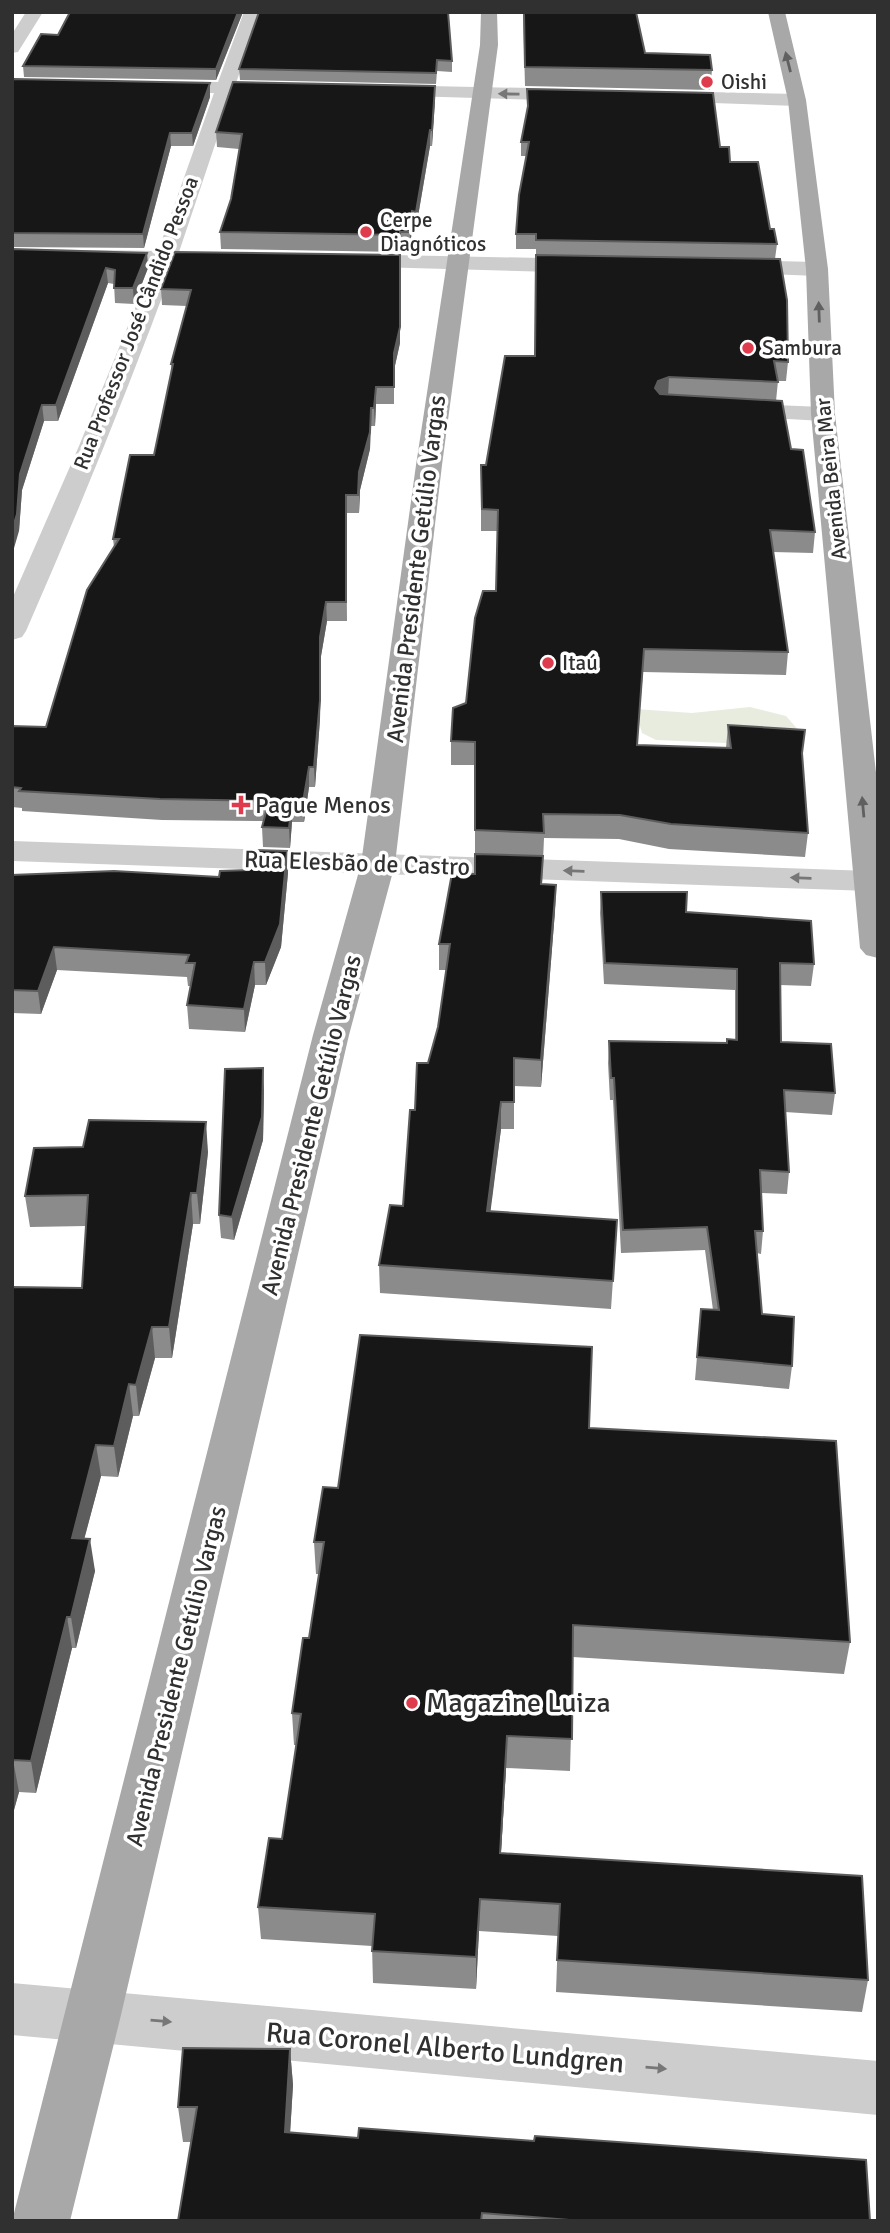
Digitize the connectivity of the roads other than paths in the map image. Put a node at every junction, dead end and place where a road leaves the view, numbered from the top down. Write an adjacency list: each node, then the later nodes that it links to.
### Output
1 (35, 12): 5 (street)
2 (253, 12): 7 (street, Rua Professor José Cândido Pessoa)
3 (489, 12): 10 (main road, Avenida Presidente Getúlio Vargas)
4 (776, 12): 13 (main road, Avenida Beira Mar, one-way to 4)
5 (12, 48)
6 (144, 87): 7 (street)
7 (223, 88): 8 (street); 15 (street, Rua Professor José Cândido Pessoa)
8 (304, 90)
9 (358, 91): 10 (street)
10 (481, 93): 11 (street, one-way to 10); 18 (main road, Avenida Presidente Getúlio Vargas)
11 (591, 95)
12 (646, 96): 13 (street)
13 (797, 100): 21 (main road, Avenida Beira Mar)
14 (12, 255): 15 (street)
15 (166, 257): 16 (street); 24 (street, Rua Professor José Cândido Pessoa)
16 (249, 259)
17 (332, 261): 18 (street)
18 (457, 264): 19 (street); 26 (main road, Avenida Presidente Getúlio Vargas)
19 (610, 266)
20 (706, 267): 21 (street)
21 (817, 269): 23 (main road, Avenida Beira Mar, one-way to 21)
22 (707, 409): 23 (street)
23 (823, 414): 27 (main road, Avenida Beira Mar, one-way to 23)
24 (12, 631)
25 (12, 851): 26 (street, Rua Elesbão de Castro)
26 (378, 864): 27 (street, Rua Elesbão de Castro, one-way to 26); 30 (main road, Avenida Presidente Getúlio Vargas)
27 (870, 881): 28 (main road, Avenida Beira Mar)
28 (878, 948)
29 (12, 2009): 30 (street, Rua Coronel Alberto Lundgren)
30 (93, 2015): 31 (street, Rua Coronel Alberto Lundgren, one-way to 31); 32 (main road, Avenida Presidente Getúlio Vargas)
31 (878, 2088)
32 (40, 2221)

